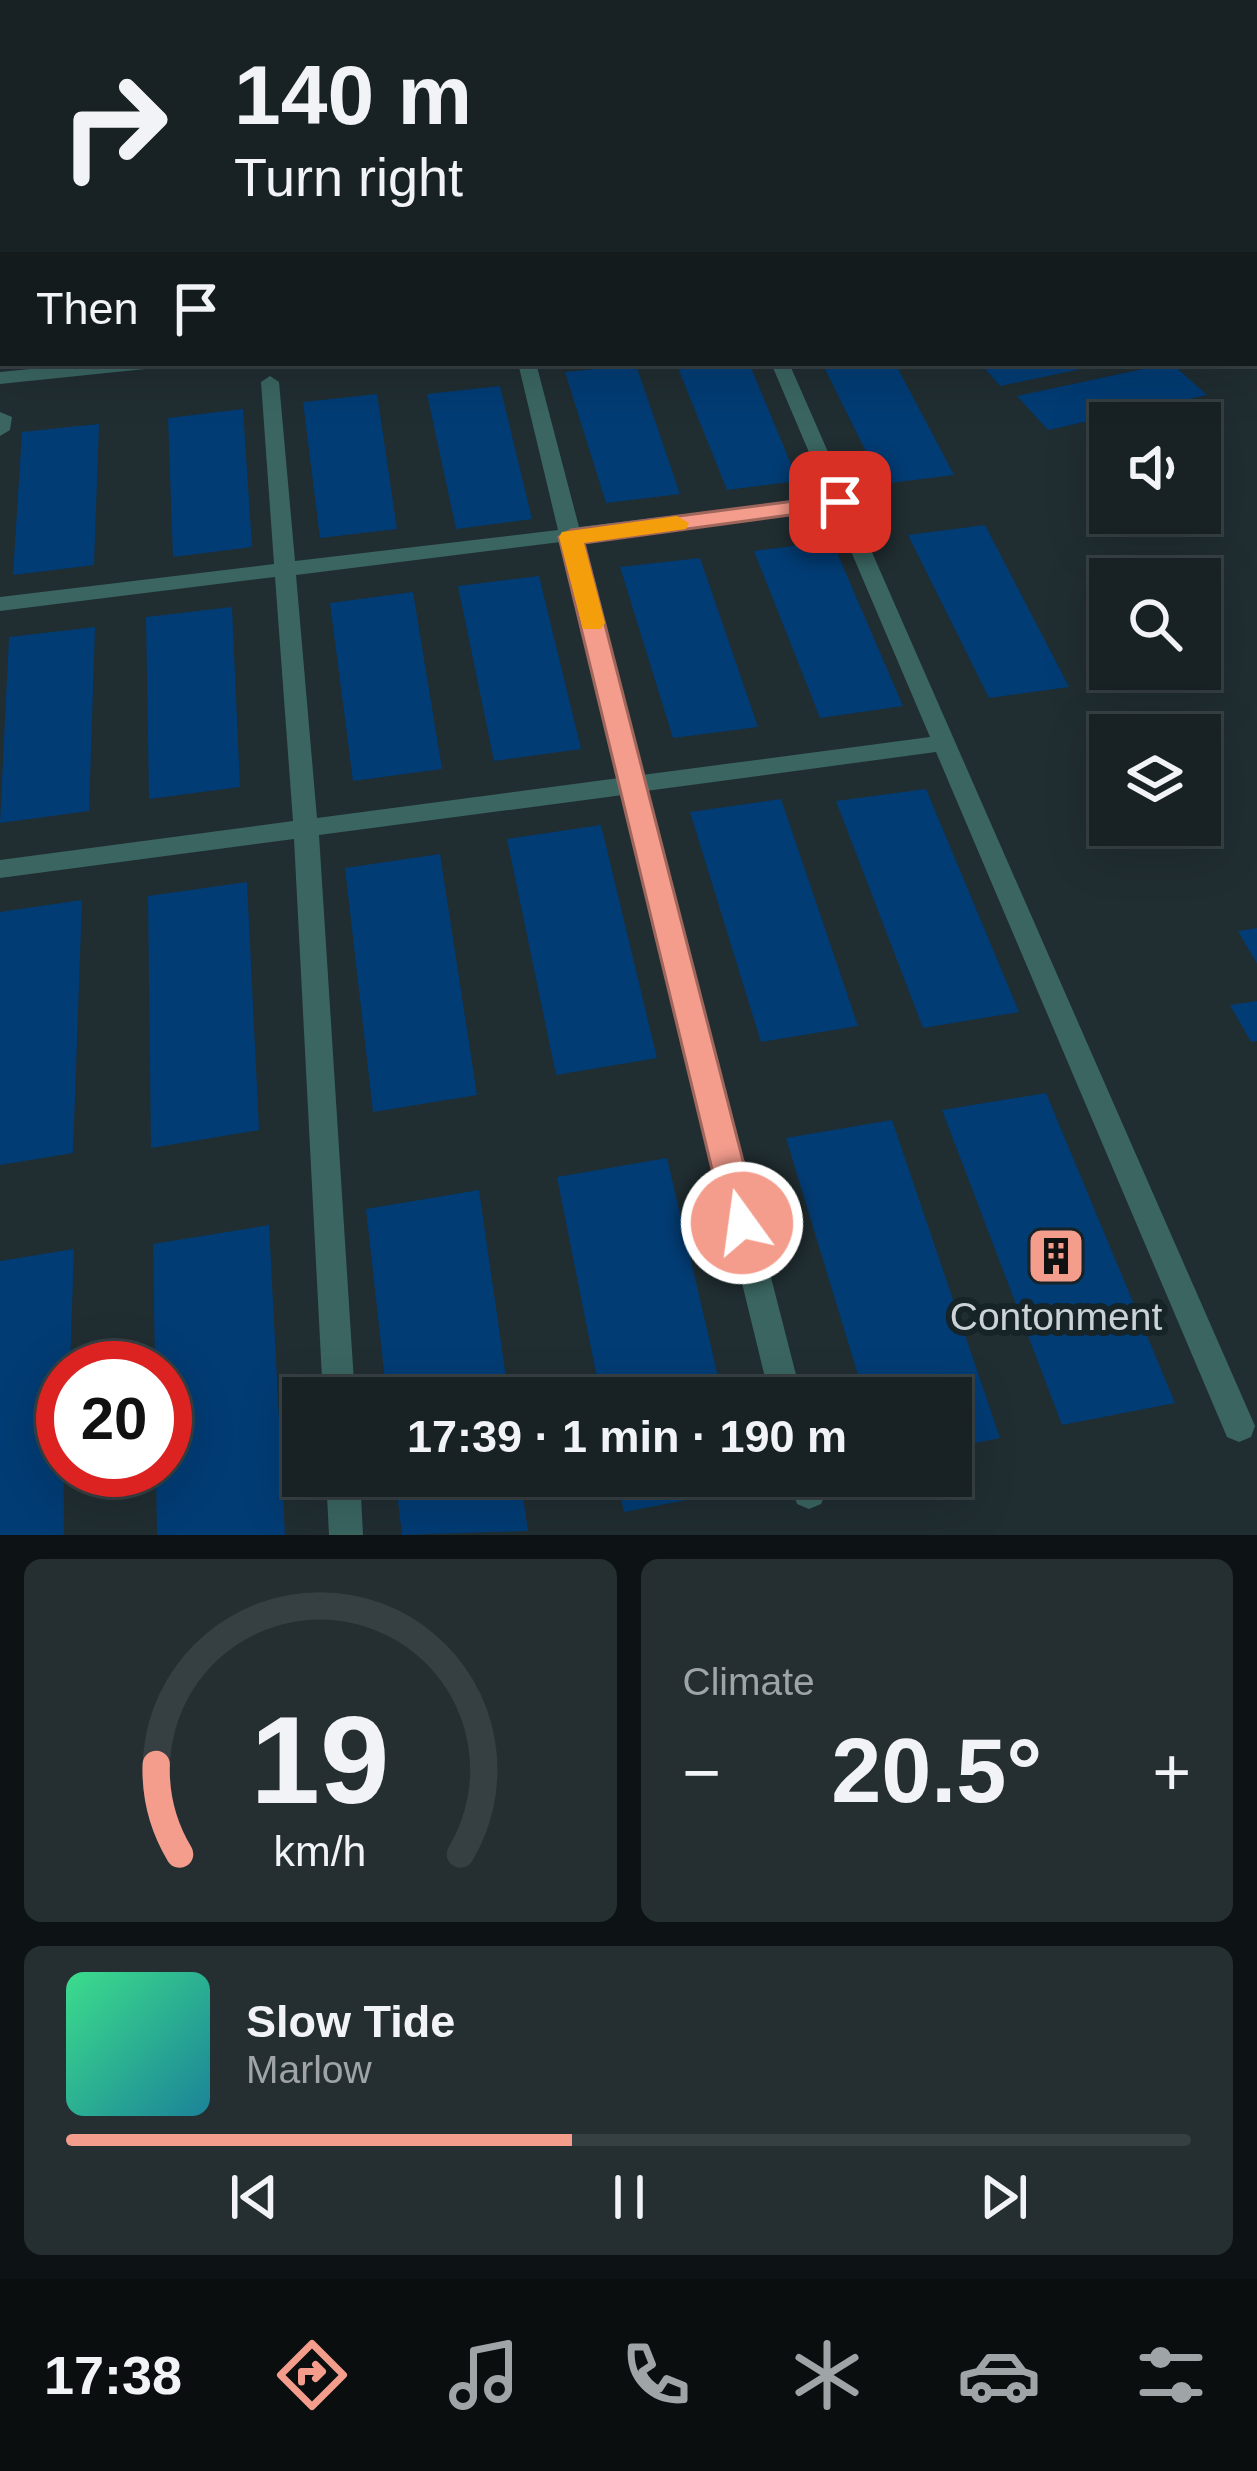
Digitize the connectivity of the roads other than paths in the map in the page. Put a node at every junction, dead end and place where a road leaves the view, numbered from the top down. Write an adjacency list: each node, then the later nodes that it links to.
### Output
1 (116, 366): 4 (lane)
2 (528, 366): 9 (lane)
3 (781, 366): 8 (lane)
4 (0, 378)
5 (270, 382): 10 (lane)
6 (2, 417): 7 (lane)
7 (0, 430)
8 (840, 502): 9 (lane); 12 (lane)
9 (571, 537): 10 (lane); 13 (lane)
10 (289, 571): 11 (lane); 14 (lane)
11 (0, 604)
12 (944, 743): 13 (lane); 18 (lane)
13 (633, 787): 14 (lane); 17 (lane)
14 (306, 830): 15 (lane); 16 (lane)
15 (0, 869)
16 (338, 1377)
17 (781, 1377)
18 (1239, 1426)
19 (344, 1497): 20 (lane)
20 (346, 1535)

